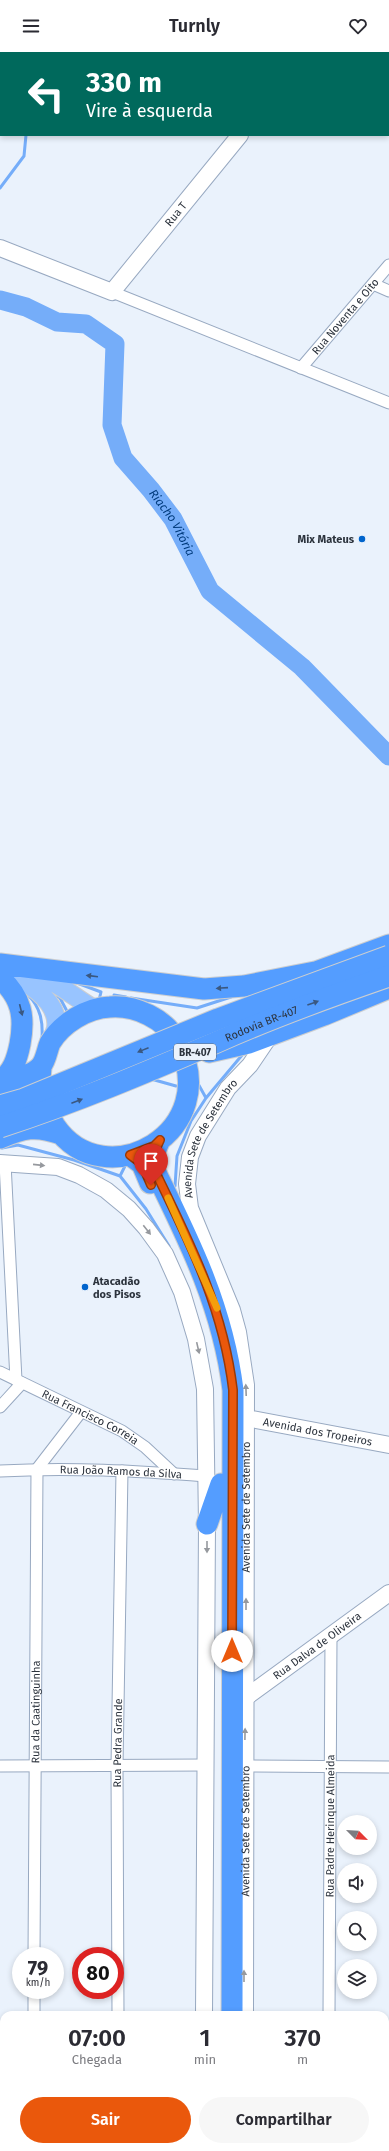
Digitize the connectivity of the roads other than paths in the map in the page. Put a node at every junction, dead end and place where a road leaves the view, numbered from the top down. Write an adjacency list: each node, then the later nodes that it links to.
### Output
1 (239, 136): 6 (main road, Rua T)
2 (0, 248): 6 (main road)
3 (389, 265): 4 (street, Rua Noventa e Oito)
4 (373, 284): 5 (street); 7 (street, Rua Noventa e Oito)
5 (389, 291)
6 (112, 292): 7 (street)
7 (301, 368): 8 (street)
8 (389, 403)
9 (389, 944): 13 (highway)
10 (389, 956): 24 (highway, Rodovia BR-407 / BR-407, one-way to 24, bridge)
11 (0, 964): 13 (highway, one-way to 11); 17 (main road)
12 (0, 970): 20 (main road)
13 (315, 972): 18 (highway)
14 (389, 976): 25 (highway, Rodovia BR-407 / BR-407, one-way to 14, bridge)
15 (0, 978): 23 (highway, one-way to 23)
16 (389, 988): 19 (highway, BR-407)
17 (96, 1010): 18 (highway); 20 (highway)
18 (163, 1025): 22 (highway)
19 (271, 1034): 22 (highway, BR-407); 32 (main road, Avenida Sete de Setembro)
20 (50, 1043): 21 (highway)
21 (42, 1066): 23 (highway); 26 (highway)
22 (190, 1081): 28 (highway)
23 (0, 1082)
24 (0, 1106)
25 (0, 1127)
26 (61, 1134): 27 (highway); 29 (highway)
27 (0, 1138)
28 (160, 1140): 29 (highway); 31 (highway, Avenida Sete de Setembro)
29 (130, 1155): 43 (highway)
30 (2, 1163): 34 (street); 43 (main road, one-way to 43)
31 (224, 1334): 32 (highway); 47 (highway, Avenida Sete de Setembro)
32 (241, 1356): 37 (main road, Avenida Sete de Setembro, one-way to 32)
33 (0, 1372): 34 (street, Rua Francisco Correia)
34 (19, 1381): 35 (street); 36 (street, Rua Francisco Correia)
35 (0, 1407)
36 (81, 1412): 39 (street, Rua João Ramos da Silva); 42 (street, Rua Francisco Correia)
37 (246, 1418): 38 (main road, Avenida dos Tropeiros); 47 (main road, Avenida Sete de Setembro, one-way to 37)
38 (389, 1445)
39 (37, 1469): 40 (street, Rua João Ramos da Silva); 41 (street, Rua João Ramos da Silva); 49 (street, Rua da Caatinguinha)
40 (0, 1471)
41 (122, 1471): 42 (street, Rua João Ramos da Silva); 52 (street, Rua Pedra Grande)
42 (174, 1474): 43 (street, Rua João Ramos da Silva)
43 (213, 1480): 44 (highway); 61 (highway)
44 (207, 1524): 50 (main road, one-way to 50)
45 (389, 1593): 46 (main road, Rua Dalva de Oliveira)
46 (331, 1637): 48 (main road, Rua Dalva de Oliveira); 54 (street, Rua Padre Herinque Almeida)
47 (239, 1651): 48 (main road, Avenida Sete de Setembro); 62 (highway, Avenida Sete de Setembro)
48 (245, 1698): 53 (main road, Avenida Sete de Setembro, one-way to 48)
49 (34, 1765): 51 (street); 52 (street); 56 (street, Rua da Caatinguinha)
50 (206, 1765): 52 (street); 60 (main road)
51 (0, 1766)
52 (117, 1766): 59 (street, Rua Pedra Grande)
53 (244, 1766): 54 (street); 63 (main road, Avenida Sete de Setembro, one-way to 53)
54 (329, 1766): 55 (street); 64 (street, Rua Padre Herinque Almeida)
55 (389, 1767)
56 (34, 1947)
57 (34, 1999): 58 (street)
58 (34, 2011)
59 (118, 2011)
60 (204, 2011)
61 (220, 2011)
62 (232, 2011)
63 (244, 2011)
64 (329, 2011)

